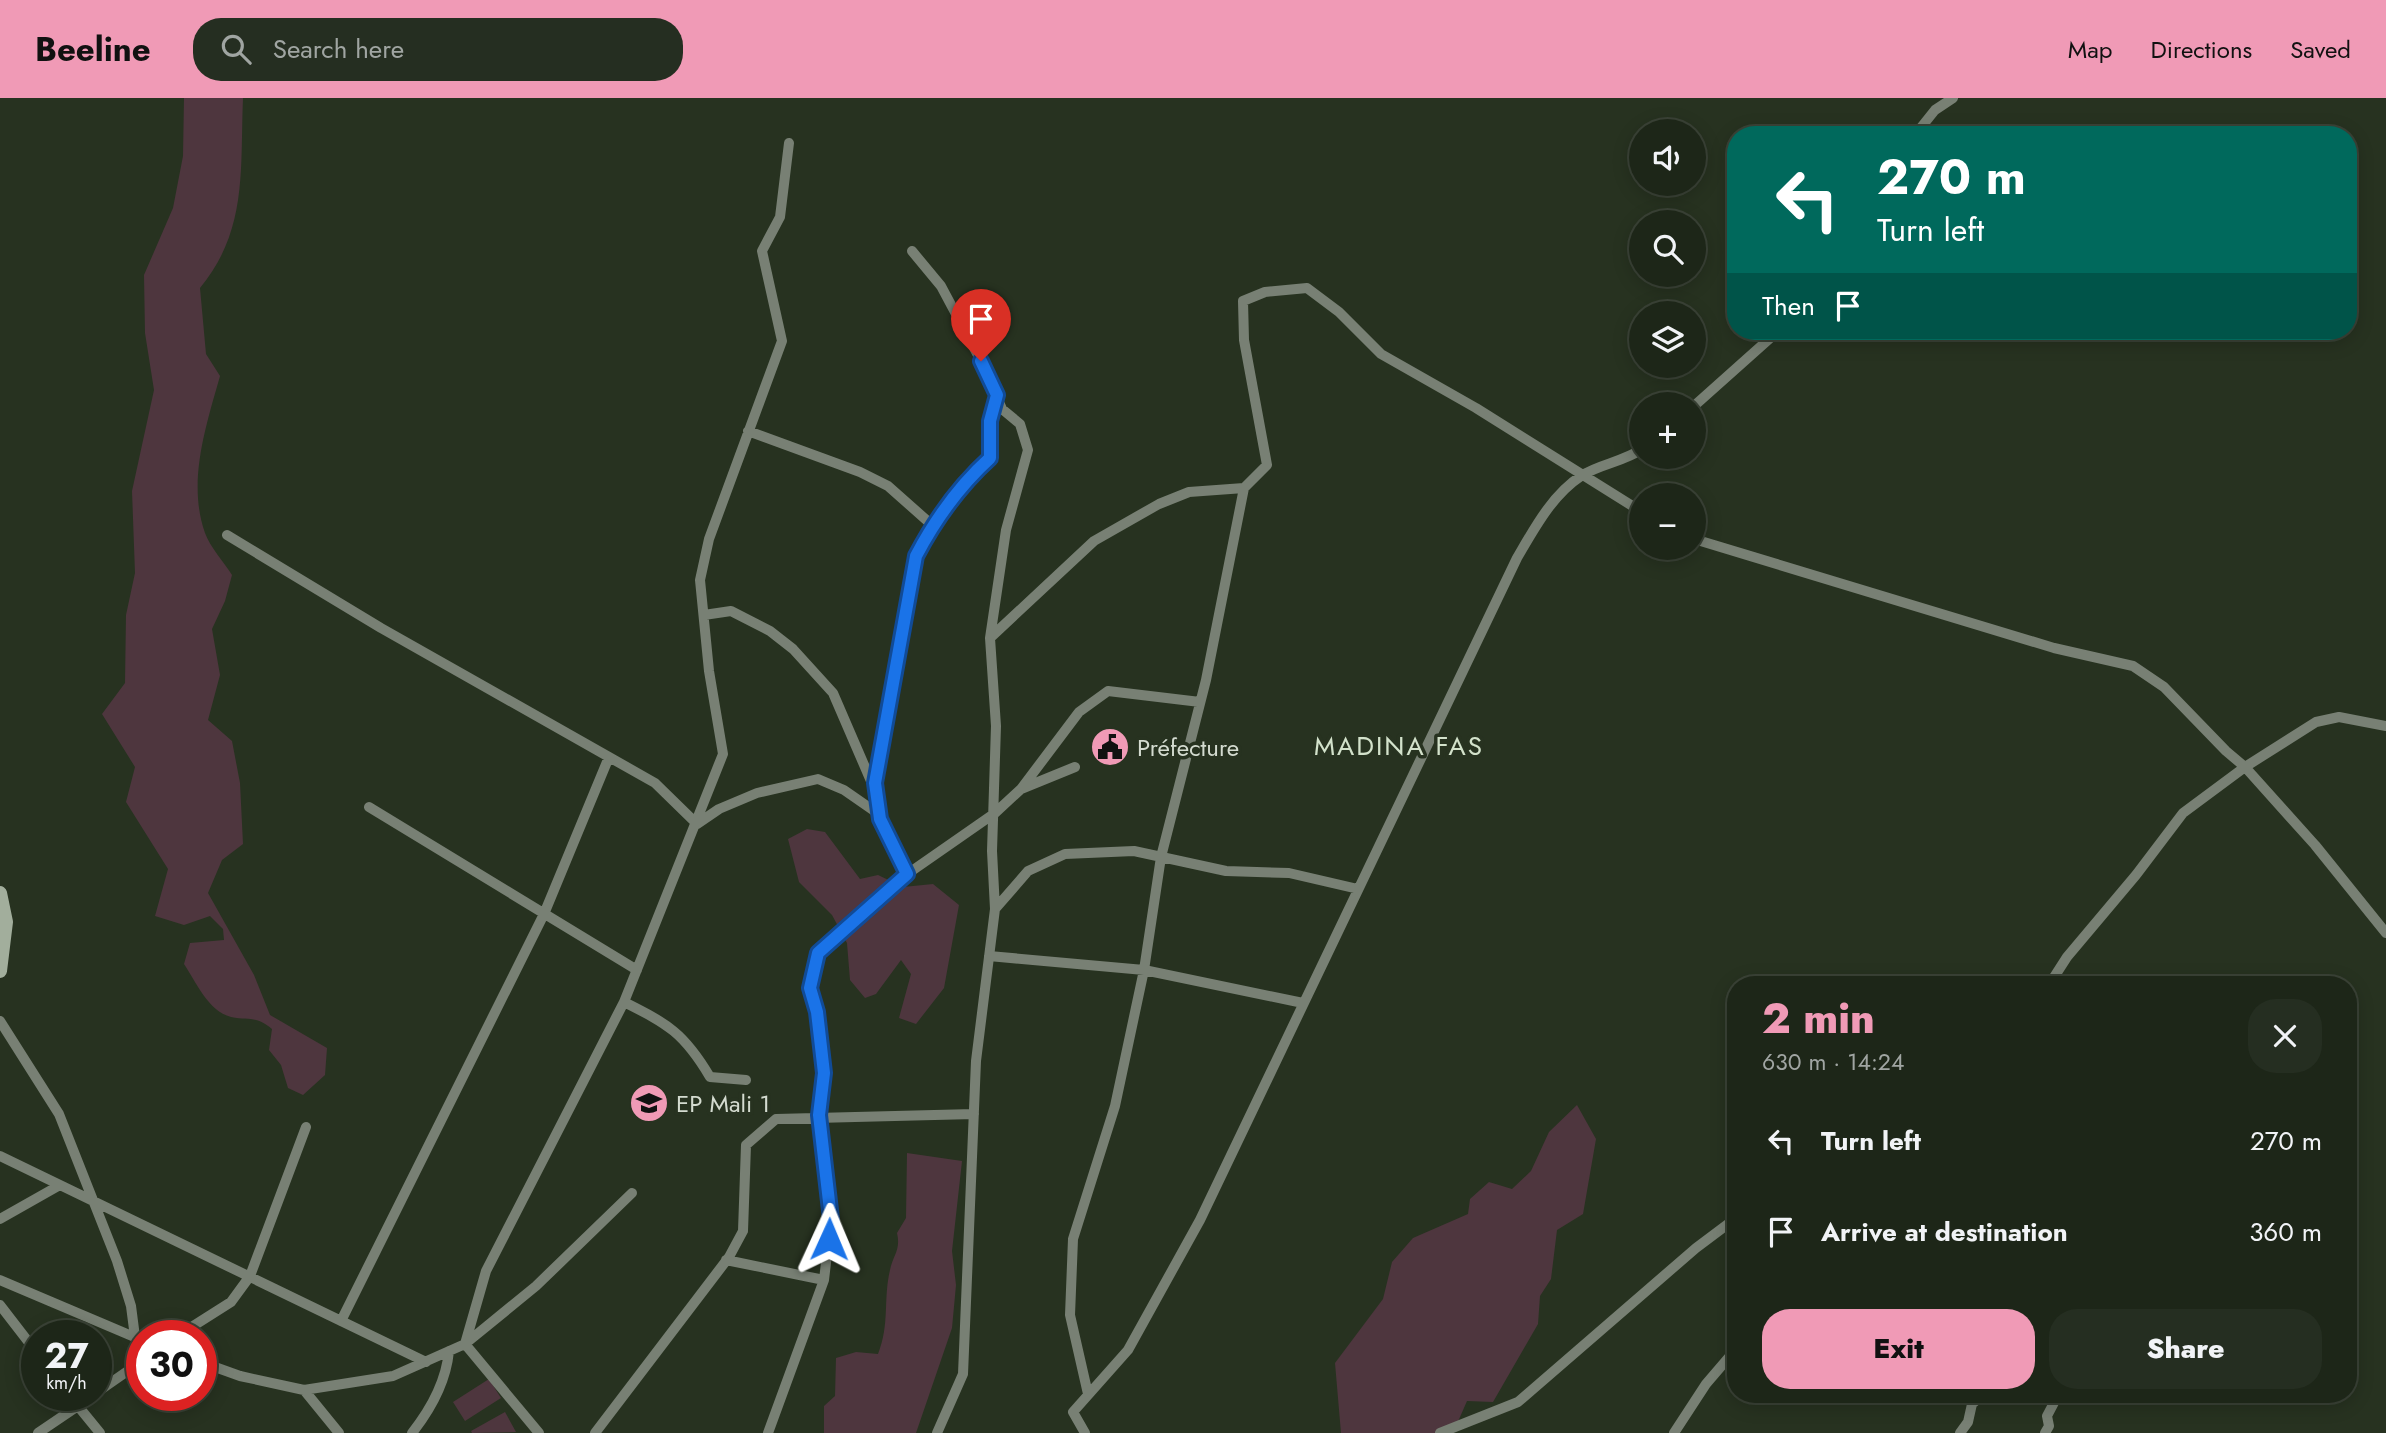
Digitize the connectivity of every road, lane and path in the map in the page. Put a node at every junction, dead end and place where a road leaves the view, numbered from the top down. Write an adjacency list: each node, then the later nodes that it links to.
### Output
1 (1950, 101): 2 (street)
2 (1922, 126)
3 (789, 143): 8 (street)
4 (912, 251): 6 (street)
5 (1768, 340): 7 (street)
6 (997, 395): 13 (street); 17 (street)
7 (1706, 396)
8 (748, 431): 13 (street); 16 (street)
9 (1629, 457): 10 (street)
10 (1581, 476): 11 (street); 12 (street); 31 (street)
11 (1244, 488): 17 (street); 18 (street)
12 (1629, 504)
13 (932, 526): 24 (street)
14 (227, 535): 20 (street)
15 (1706, 543): 22 (street)
16 (704, 615): 24 (street); 28 (street)
17 (990, 638): 26 (street)
18 (1200, 702): 23 (street); 29 (street)
19 (2386, 726): 22 (street)
20 (609, 757): 28 (street); 34 (street)
21 (1075, 767): 23 (street)
22 (2245, 767): 35 (street); 40 (street)
23 (1021, 789): 26 (street)
24 (877, 795): 27 (street)
25 (369, 807): 34 (street)
26 (995, 813): 30 (street); 33 (street)
27 (880, 815): 28 (street); 30 (street)
28 (697, 824): 37 (street)
29 (1161, 857): 31 (street); 33 (street); 38 (street)
30 (907, 874): 46 (street)
31 (1358, 889): 42 (street)
32 (0, 892): 39 (street)
33 (995, 909): 36 (street)
34 (544, 914): 37 (street); 61 (street)
35 (2386, 933)
36 (989, 956): 38 (street); 45 (street)
37 (637, 970): 41 (street)
38 (1144, 970): 42 (street); 70 (street)
39 (0, 971)
40 (2055, 976)
41 (624, 1002): 44 (street); 64 (street)
42 (1303, 1003): 70 (street)
43 (0, 1021): 51 (street)
44 (746, 1080)
45 (974, 1114): 46 (street); 82 (street)
46 (819, 1115): 54 (street); 57 (street)
47 (306, 1127): 55 (street)
48 (0, 1156): 49 (street)
49 (60, 1185): 51 (street); 52 (street)
50 (632, 1193): 64 (street)
51 (96, 1202): 55 (street); 59 (street)
52 (0, 1219)
53 (1727, 1225): 84 (street)
54 (726, 1260): 57 (street); 80 (street)
55 (250, 1276): 60 (street); 61 (street)
56 (0, 1280): 63 (street)
57 (824, 1280): 81 (street)
58 (0, 1305): 62 (street)
59 (134, 1320)
60 (203, 1320)
61 (341, 1321): 67 (street)
62 (21, 1332)
63 (126, 1333)
64 (465, 1344): 65 (street); 79 (street)
65 (449, 1351): 67 (street); 78 (street)
66 (1727, 1360): 85 (street)
67 (426, 1362): 69 (street)
68 (217, 1368): 69 (street)
69 (304, 1390): 77 (street)
70 (1088, 1394): 83 (street)
71 (1973, 1403): 86 (street)
72 (2054, 1403): 87 (street)
73 (71, 1411): 75 (street)
74 (82, 1411): 76 (street)
75 (38, 1433)
76 (100, 1433)
77 (339, 1433)
78 (412, 1433)
79 (539, 1433)
80 (594, 1433)
81 (768, 1433)
82 (937, 1433)
83 (1085, 1433)
84 (1440, 1433)
85 (1674, 1433)
86 (1961, 1433)
87 (2045, 1433)

